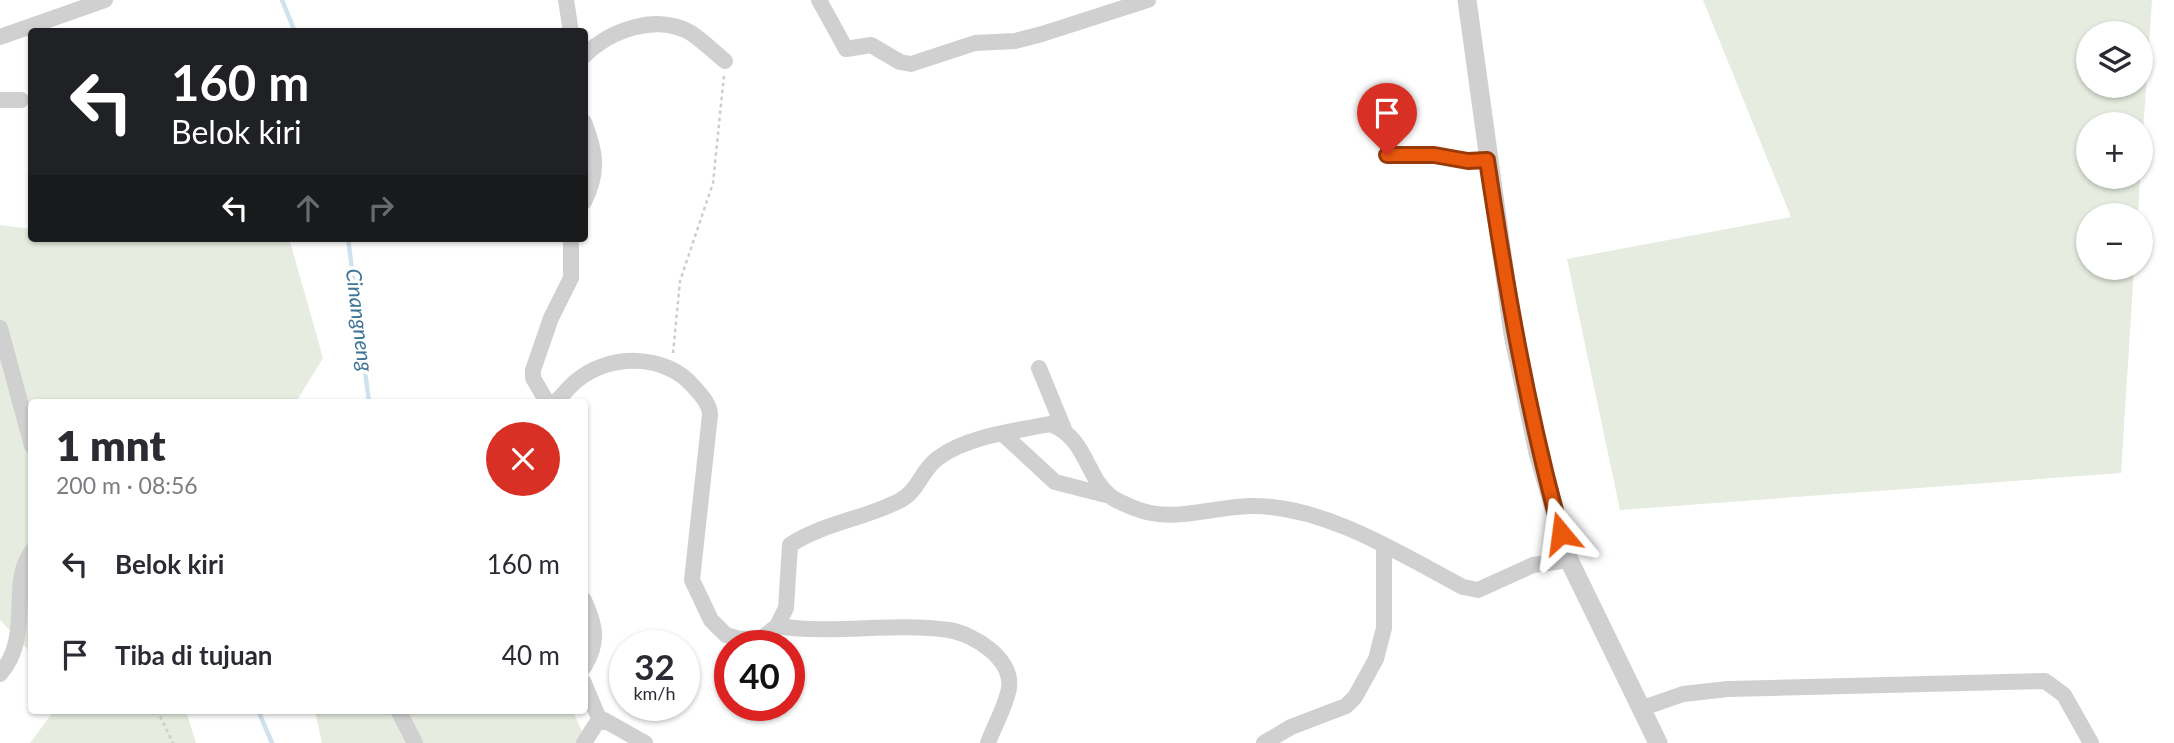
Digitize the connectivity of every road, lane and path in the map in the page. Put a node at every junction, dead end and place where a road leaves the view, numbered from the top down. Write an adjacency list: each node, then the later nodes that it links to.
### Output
1 (105, 0): 7 (street)
2 (566, 0): 6 (street)
3 (819, 0): 4 (street)
4 (1148, 0)
5 (1467, 0): 14 (street)
6 (570, 28)
7 (0, 37)
8 (588, 53): 9 (street)
9 (725, 61): 18 (path)
10 (0, 100): 11 (street)
11 (21, 100)
12 (588, 136): 15 (street)
13 (1387, 155): 14 (street)
14 (1487, 160): 28 (street)
15 (588, 194)
16 (571, 242): 20 (street)
17 (0, 328): 23 (street)
18 (671, 366): 21 (street); 30 (street)
19 (1039, 368): 22 (street)
20 (545, 399)
21 (559, 399)
22 (1064, 429): 24 (street); 25 (street)
23 (28, 431)
24 (1003, 433): 25 (street); 30 (street)
25 (1110, 496): 26 (street)
26 (1384, 547): 28 (street); 43 (street)
27 (28, 558): 32 (street)
28 (1569, 560): 34 (street)
29 (588, 610): 31 (street)
30 (777, 626): 42 (street)
31 (588, 660)
32 (0, 674)
33 (588, 692): 37 (street)
34 (1640, 709): 44 (street); 45 (street)
35 (159, 714): 38 (path)
36 (400, 714): 39 (street)
37 (600, 721): 40 (street); 41 (street)
38 (173, 743)
39 (415, 743)
40 (584, 743)
41 (645, 743)
42 (988, 743)
43 (1264, 743)
44 (1658, 743)
45 (2091, 743)

